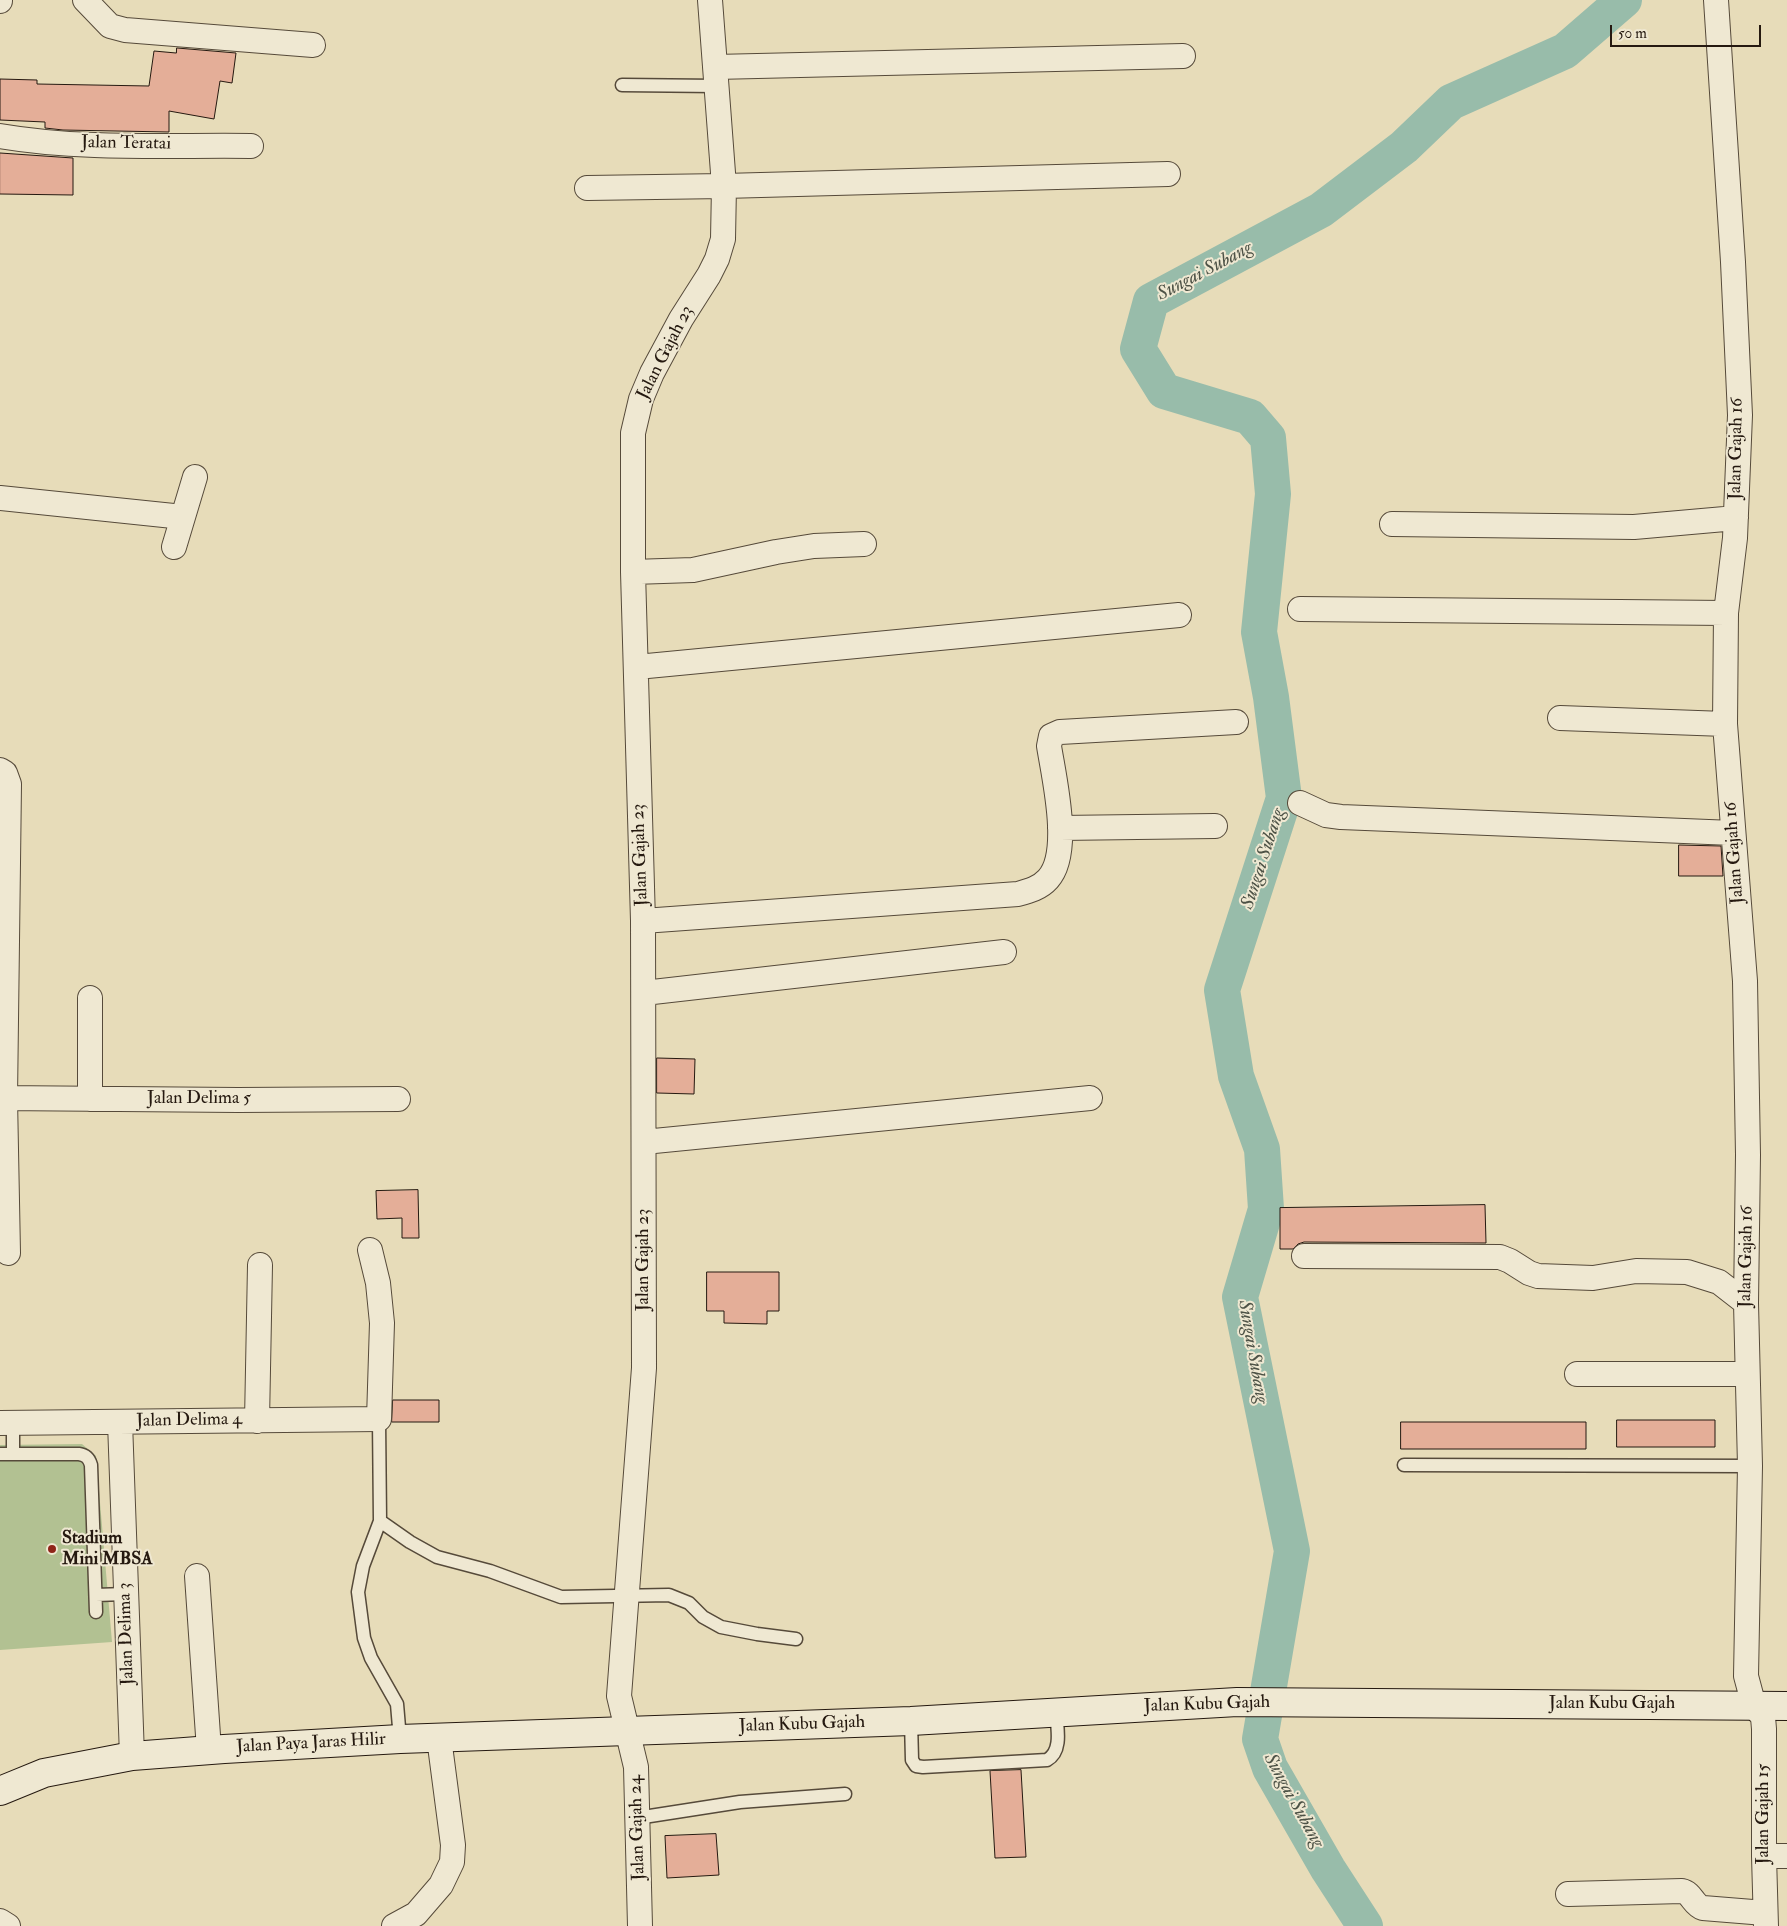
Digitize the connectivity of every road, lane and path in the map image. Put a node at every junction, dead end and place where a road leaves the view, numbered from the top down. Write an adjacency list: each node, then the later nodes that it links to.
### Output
1 (85, 0): 4 (street)
2 (710, 0): 6 (street, Jalan Gajah 23)
3 (1716, 0): 16 (street, Jalan Gajah 16)
4 (313, 45)
5 (1183, 56): 6 (street)
6 (716, 77): 7 (lane); 11 (street, Jalan Gajah 23)
7 (622, 85)
8 (0, 136): 9 (street, Jalan Teratai)
9 (252, 146)
10 (1168, 174): 11 (street)
11 (724, 186): 12 (street); 20 (street, Jalan Gajah 23)
12 (587, 188)
13 (195, 477): 15 (street)
14 (0, 498): 15 (street)
15 (183, 517): 19 (street)
16 (1736, 518): 17 (street); 22 (street, Jalan Gajah 16)
17 (1392, 524)
18 (864, 544): 20 (street)
19 (174, 547)
20 (633, 572): 24 (street, Jalan Gajah 23)
21 (1300, 609): 22 (street)
22 (1726, 613): 27 (street, Jalan Gajah 16)
23 (1179, 615): 24 (street)
24 (637, 667): 33 (street, Jalan Gajah 23)
25 (1560, 718): 27 (street)
26 (1236, 722): 31 (street)
27 (1725, 724): 32 (street, Jalan Gajah 16)
28 (0, 770): 37 (street)
29 (1300, 803): 32 (street)
30 (1215, 826): 31 (street)
31 (1060, 828): 33 (street)
32 (1733, 833): 46 (street, Jalan Gajah 16)
33 (643, 921): 35 (street, Jalan Gajah 23)
34 (1004, 952): 35 (street)
35 (644, 993): 41 (street, Jalan Gajah 23)
36 (90, 998): 39 (street)
37 (2, 1098): 39 (street, Jalan Delima 5); 43 (street)
38 (1090, 1098): 41 (street)
39 (90, 1099): 40 (street, Jalan Delima 5)
40 (398, 1099)
41 (644, 1142): 60 (street, Jalan Gajah 23)
42 (370, 1250): 49 (street)
43 (8, 1253)
44 (1304, 1256): 46 (street)
45 (260, 1265): 50 (street)
46 (1746, 1303): 48 (street, Jalan Gajah 16)
47 (1577, 1374): 48 (street)
48 (1747, 1374): 55 (street, Jalan Gajah 16)
49 (379, 1419): 50 (street, Jalan Delima 4); 56 (lane)
50 (257, 1420): 51 (street, Jalan Delima 4)
51 (120, 1422): 52 (street, Jalan Delima 4); 58 (street, Jalan Delima 3)
52 (7, 1423): 53 (lane)
53 (6, 1454): 59 (lane)
54 (1404, 1465): 55 (lane)
55 (1750, 1466): 63 (street, Jalan Gajah 16)
56 (380, 1521): 60 (lane); 69 (lane)
57 (197, 1576): 70 (street)
58 (125, 1594): 59 (lane); 71 (street, Jalan Delima 3)
59 (96, 1595): 61 (lane)
60 (628, 1595): 62 (lane); 67 (street, Jalan Gajah 23)
61 (96, 1612)
62 (796, 1639)
63 (1754, 1706): 64 (street, Jalan Kubu Gajah); 65 (street, Jalan Kubu Gajah); 75 (street, Jalan Gajah 15)
64 (1787, 1706)
65 (1056, 1712): 66 (street, Jalan Kubu Gajah); 66 (lane)
66 (911, 1720): 67 (street, Jalan Kubu Gajah)
67 (627, 1731): 68 (street, Jalan Paya Jaras Hilir); 74 (street, Jalan Gajah 24)
68 (439, 1738): 69 (street, Jalan Paya Jaras Hilir); 78 (street)
69 (400, 1739): 70 (street, Jalan Paya Jaras Hilir)
70 (210, 1750): 71 (street, Jalan Paya Jaras Hilir)
71 (132, 1756): 72 (street, Jalan Paya Jaras Hilir)
72 (0, 1791)
73 (845, 1794): 74 (lane)
74 (637, 1818): 83 (street, Jalan Gajah 24)
75 (1764, 1856): 76 (street); 79 (street, Jalan Gajah 15)
76 (1787, 1856)
77 (1568, 1894): 79 (street)
78 (414, 1920): 82 (street)
79 (1766, 1920)
80 (0, 1921): 81 (street)
81 (8, 1926)
82 (394, 1926)
83 (640, 1926)

